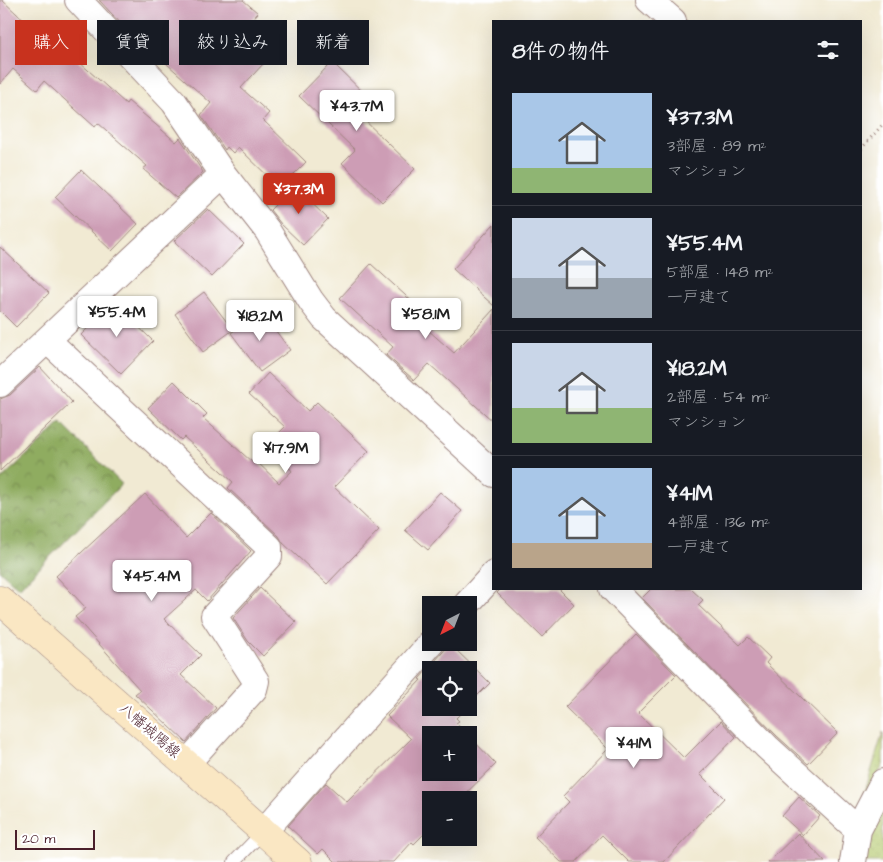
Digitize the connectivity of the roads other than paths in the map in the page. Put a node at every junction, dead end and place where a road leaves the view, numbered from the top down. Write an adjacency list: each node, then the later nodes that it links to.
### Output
1 (78, 0): 4 (street)
2 (649, 0): 3 (street)
3 (672, 20)
4 (224, 174): 5 (street); 7 (street)
5 (47, 340): 6 (street); 13 (street)
6 (0, 384)
7 (492, 472)
8 (492, 576): 10 (street)
9 (614, 590): 15 (street)
10 (474, 596)
11 (0, 600): 13 (main road, 八幡城陽線)
12 (424, 651): 16 (street)
13 (187, 763): 16 (main road, 八幡城陽線)
14 (883, 782): 15 (street)
15 (858, 830): 19 (street)
16 (264, 831): 17 (lane); 18 (main road, 八幡城陽線)
17 (234, 862)
18 (298, 862)
19 (853, 862)

